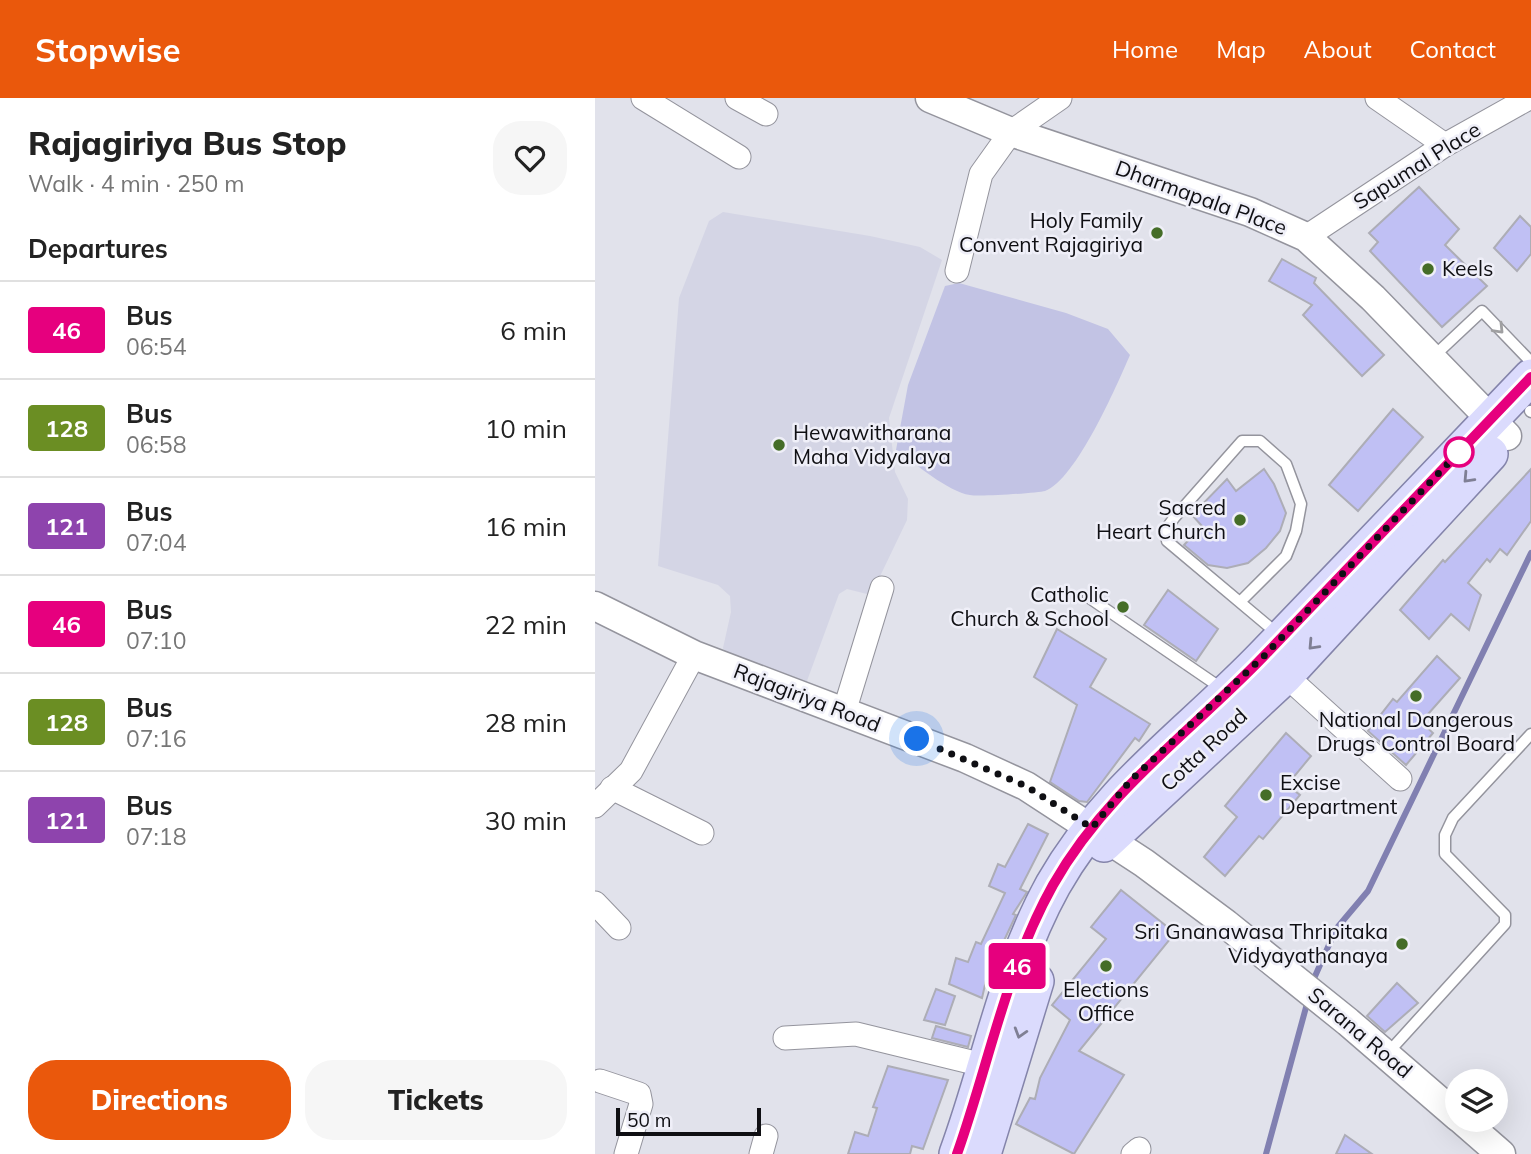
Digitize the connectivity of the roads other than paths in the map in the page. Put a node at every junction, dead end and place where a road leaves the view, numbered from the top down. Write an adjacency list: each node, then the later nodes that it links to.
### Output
1 (643, 98): 10 (street)
2 (737, 98): 7 (street)
3 (930, 98): 8 (street, Dharmapala Place)
4 (1060, 98): 8 (street)
5 (1377, 98): 9 (street)
6 (1529, 98): 9 (street, Sapumal Place)
7 (767, 114)
8 (1011, 132): 11 (street, Dharmapala Place); 12 (street)
9 (1445, 145): 11 (street, Sapumal Place)
10 (739, 157)
11 (1306, 237): 13 (street, Dharmapala Place)
12 (957, 271)
13 (1433, 357): 14 (lane, one-way to 14); 17 (street, Dharmapala Place)
14 (1531, 362)
15 (1531, 377): 17 (main road, Cotta Road)
16 (1531, 411): 17 (main road, Cotta Road)
17 (1499, 428): 23 (main road, Cotta Road)
18 (882, 588): 25 (street)
19 (1088, 597): 24 (lane)
20 (1242, 600): 20 (lane); 23 (lane)
21 (595, 606): 22 (street, Rajagiriya Road)
22 (694, 655): 25 (street, Rajagiriya Road); 28 (street)
23 (1277, 656): 24 (main road, Cotta Road); 27 (street); 31 (main road, Cotta Road)
24 (1227, 692): 31 (main road, Cotta Road)
25 (844, 712): 31 (street, Rajagiriya Road)
26 (1531, 734): 36 (lane)
27 (1400, 779)
28 (612, 788): 29 (street); 30 (street)
29 (595, 806)
30 (702, 833)
31 (1099, 833): 34 (main road, Cotta Road); 36 (street, Sarana Road)
32 (595, 903): 33 (street)
33 (619, 928)
34 (1022, 986): 37 (main road, Cotta Road); 41 (main road, Cotta Road, one-way to 41)
35 (785, 1038): 37 (street)
36 (1386, 1055): 39 (street, Sarana Road)
37 (983, 1065): 41 (main road, Cotta Road)
38 (600, 1081): 42 (street)
39 (1445, 1105)
40 (1476, 1132): 43 (street, Sarana Road)
41 (970, 1153)
42 (627, 1154)
43 (1501, 1154)

